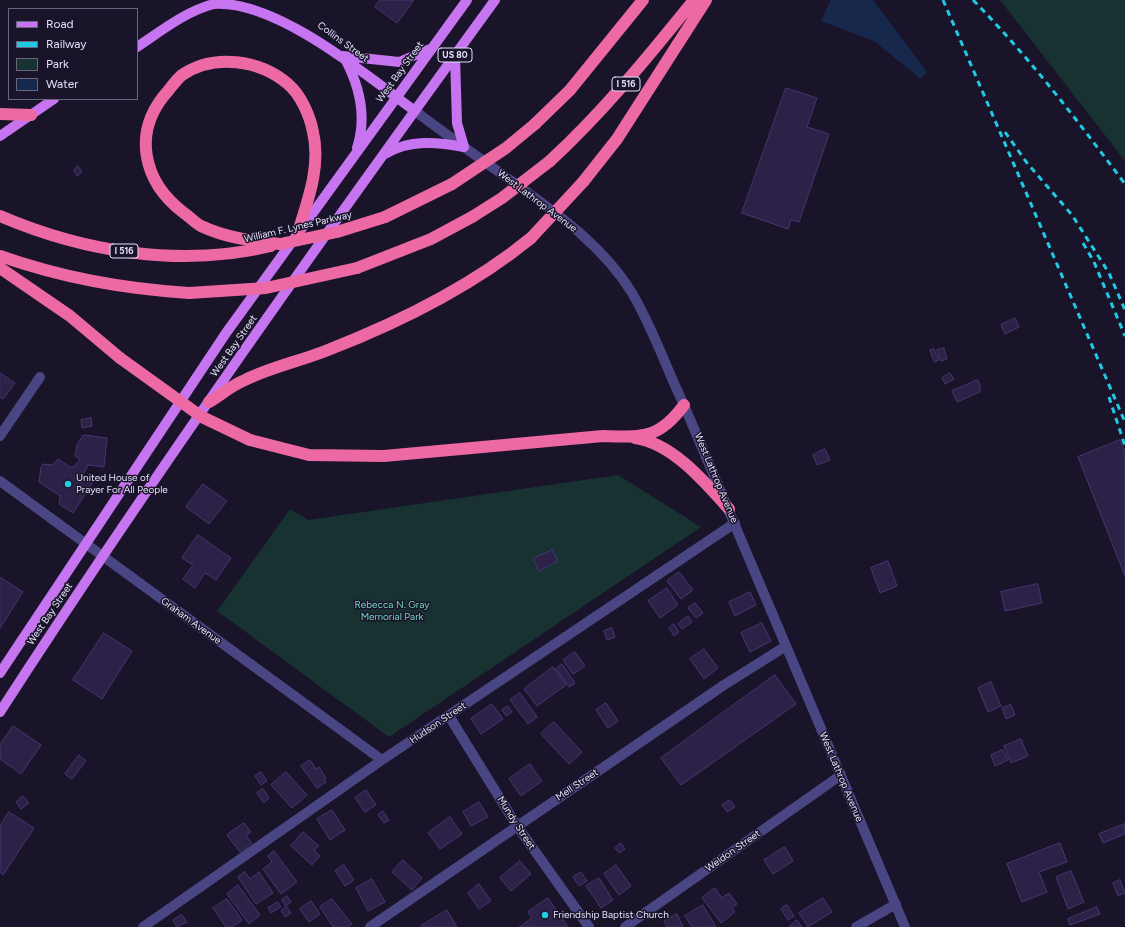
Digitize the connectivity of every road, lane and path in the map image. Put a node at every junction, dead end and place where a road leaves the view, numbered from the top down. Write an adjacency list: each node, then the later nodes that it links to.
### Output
1 (467, 0): 8 (main road, West Bay Street / US 80)
2 (495, 0): 10 (main road, West Bay Street / US 80)
3 (643, 0): 22 (highway, William F. Lynes Parkway, bridge)
4 (694, 0): 23 (highway, I 516, bridge)
5 (706, 0): 26 (highway, bridge)
6 (250, 2): 7 (main road, Collins Street); 9 (main road, Collins Street)
7 (138, 46)
8 (432, 48): 9 (main road); 11 (main road, West Bay Street)
9 (343, 56): 11 (main road, Collins Street); 18 (main road)
10 (454, 56): 13 (main road, West Bay Street / US 80); 17 (main road)
11 (396, 97): 13 (main road, Collins Street); 18 (main road, West Bay Street)
12 (52, 100): 15 (main road)
13 (415, 111): 17 (street, West Lathrop Avenue); 19 (main road, West Bay Street)
14 (0, 114): 15 (highway)
15 (30, 115): 16 (main road)
16 (0, 136)
17 (464, 146): 19 (main road); 27 (street, West Lathrop Avenue)
18 (354, 155): 21 (main road, West Bay Street)
19 (382, 156): 26 (main road, West Bay Street)
20 (0, 216): 22 (highway, William F. Lynes Parkway / I 516)
21 (298, 232): 22 (highway); 33 (main road, West Bay Street)
22 (252, 246)
23 (0, 256)
24 (0, 268): 29 (highway, bridge)
25 (40, 377): 28 (street)
26 (209, 402): 34 (main road, West Bay Street)
27 (684, 405): 29 (highway); 31 (street, West Lathrop Avenue)
28 (0, 436)
29 (626, 436): 31 (highway)
30 (0, 481): 33 (street, Graham Avenue)
31 (729, 509): 32 (street, West Lathrop Avenue)
32 (735, 523): 35 (street, West Lathrop Avenue); 38 (street, Hudson Street)
33 (87, 544): 34 (street, Graham Avenue); 36 (main road, West Bay Street)
34 (104, 557): 37 (main road, West Bay Street); 39 (street, Graham Avenue)
35 (786, 646): 40 (street, West Lathrop Avenue); 41 (street, Mell Street)
36 (0, 672)
37 (0, 712)
38 (449, 716): 39 (street, Hudson Street); 41 (street, Mundy Street)
39 (382, 760): 43 (street, Hudson Street)
40 (841, 775): 42 (street, West Lathrop Avenue); 46 (street, Weldon Street)
41 (517, 826): 44 (street, Mell Street); 45 (street, Mundy Street)
42 (896, 904): 47 (street); 48 (street, West Lathrop Avenue)
43 (143, 927)
44 (370, 927)
45 (589, 927)
46 (626, 927)
47 (856, 927)
48 (905, 927)

